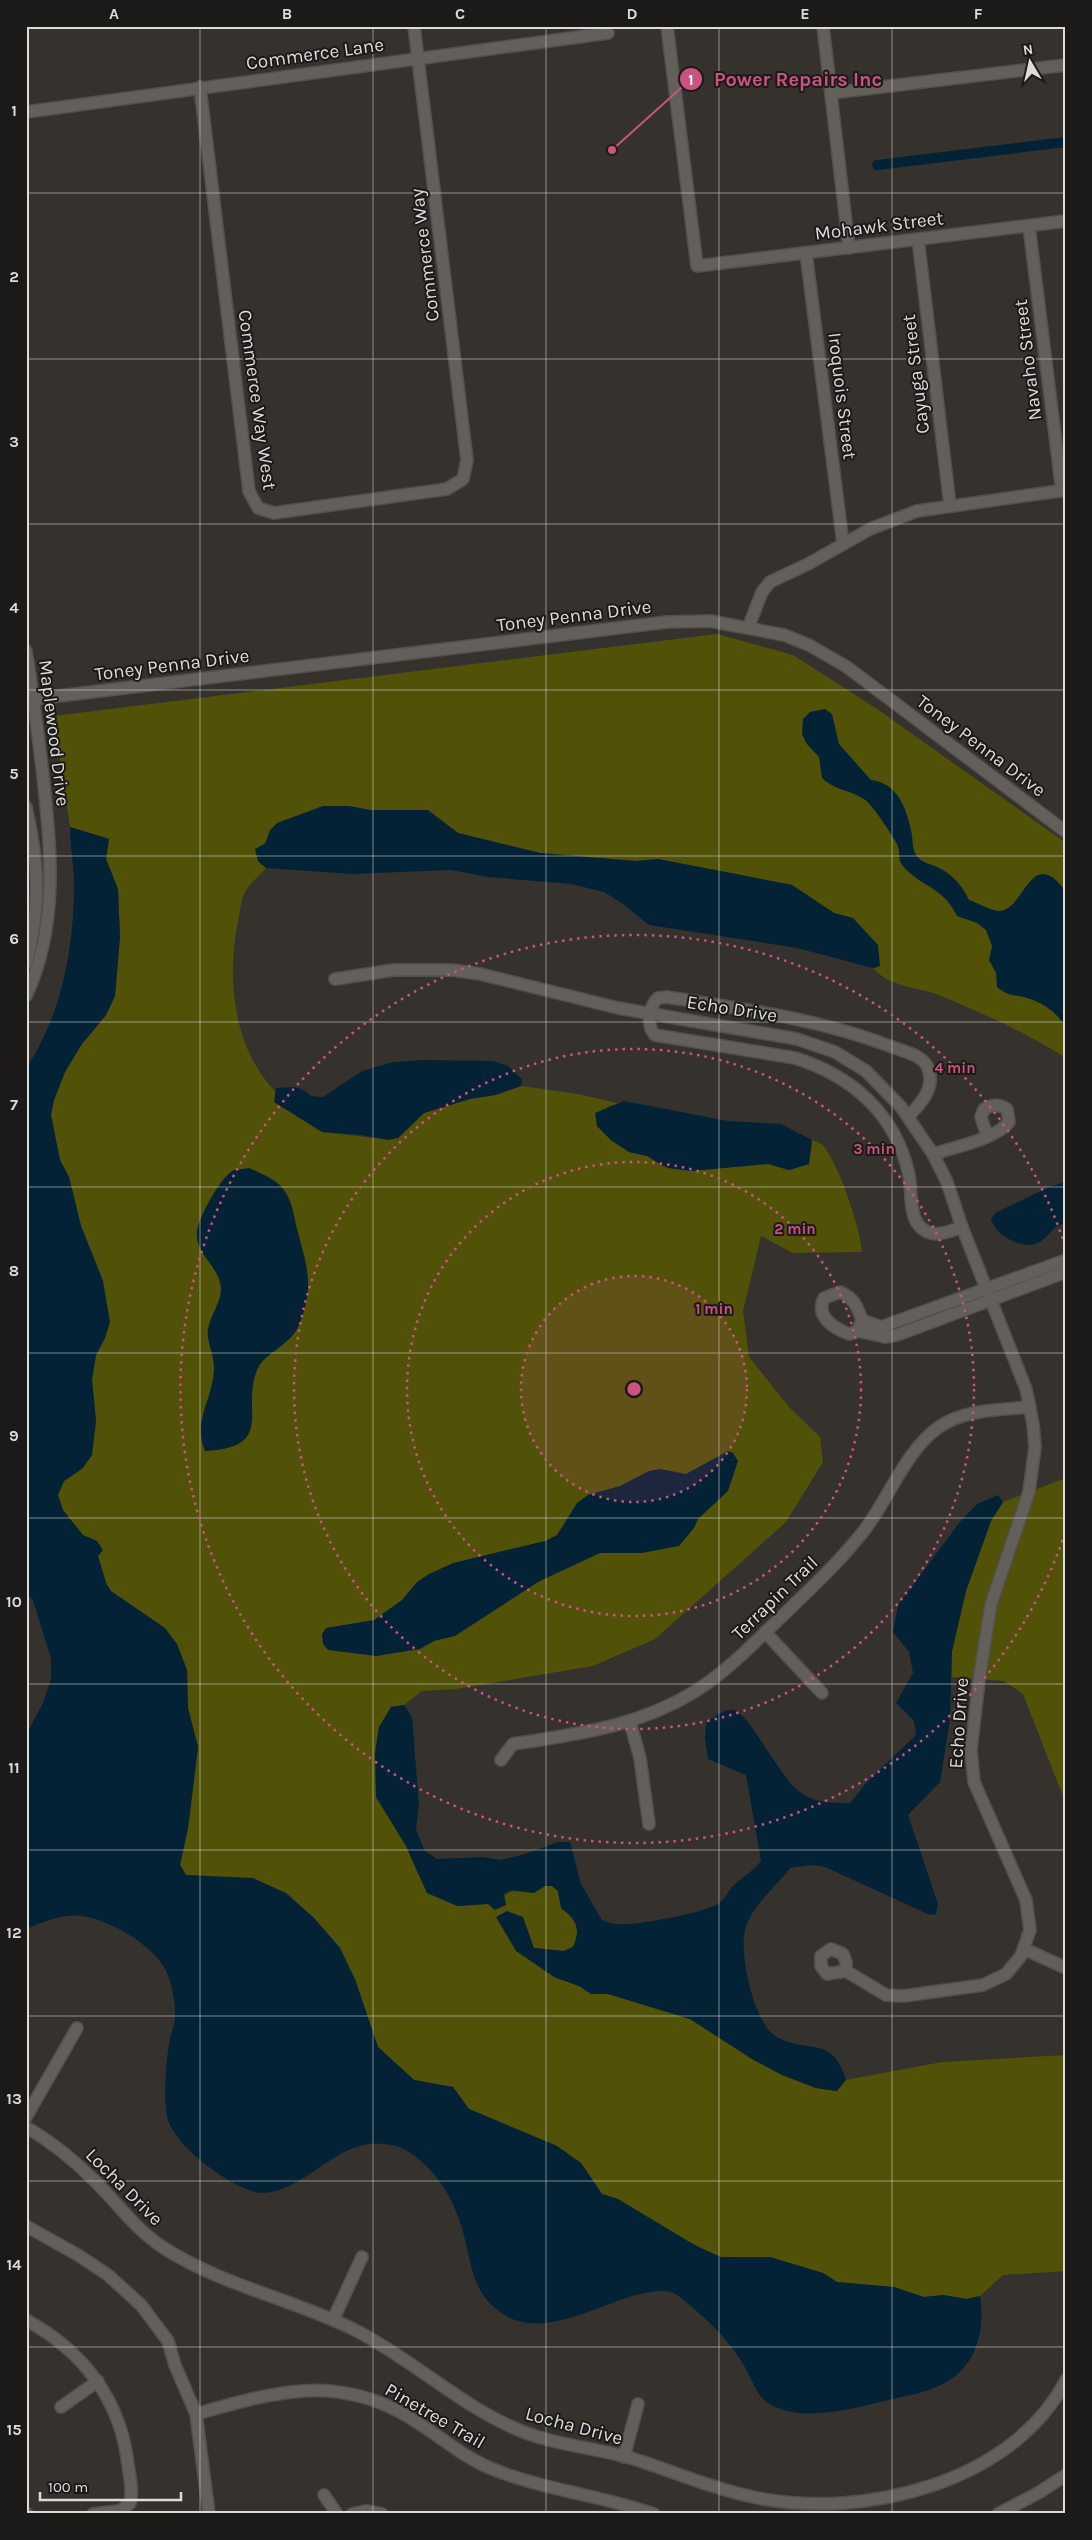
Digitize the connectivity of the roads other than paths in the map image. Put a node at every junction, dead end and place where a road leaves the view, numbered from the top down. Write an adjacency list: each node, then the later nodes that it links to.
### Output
1 (414, 26): 5 (street, Commerce Way)
2 (667, 26): 14 (street, Mohawk Street)
3 (823, 26): 8 (street)
4 (608, 33): 5 (street, Commerce Lane)
5 (418, 58): 7 (street, Commerce Lane); 15 (street, Commerce Way)
6 (1066, 65): 8 (street)
7 (200, 87): 9 (street, Commerce Lane); 15 (street, Commerce Way West)
8 (831, 93): 13 (street)
9 (26, 112)
10 (1066, 221): 11 (street, Mohawk Street)
11 (1029, 226): 12 (street, Mohawk Street); 16 (street, Navaho Street)
12 (918, 239): 13 (street, Mohawk Street); 17 (street, Cayuga Street)
13 (849, 248): 14 (street, Mohawk Street)
14 (806, 253): 18 (street, Iroquois Street)
15 (463, 479)
16 (1064, 491): 17 (street)
17 (950, 505): 18 (street)
18 (843, 543): 19 (street)
19 (748, 628): 21 (street, Toney Penna Drive); 23 (street, Toney Penna Drive)
20 (26, 651): 21 (street, Maplewood Drive)
21 (30, 700): 26 (street, Maplewood Drive)
22 (26, 806): 24 (street, Maplewood Drive)
23 (1066, 832)
24 (26, 964)
25 (335, 979): 27 (street, Echo Drive)
26 (26, 996)
27 (651, 1014): 28 (street, Echo Drive); 28 (street); 31 (street)
28 (909, 1116): 30 (street, Echo Drive)
29 (987, 1136): 30 (street)
30 (934, 1154): 31 (street, Echo Drive)
31 (962, 1227): 34 (street, Echo Drive)
32 (1066, 1260): 34 (street)
33 (1066, 1272): 34 (street)
34 (990, 1295): 35 (street); 36 (street, Echo Drive)
35 (860, 1325)
36 (1030, 1406): 37 (street, Terrapin Trail); 42 (street, Echo Drive)
37 (765, 1632): 38 (street); 39 (street, Terrapin Trail)
38 (822, 1693)
39 (630, 1722): 40 (street, Terrapin Trail); 41 (street)
40 (501, 1760)
41 (649, 1824)
42 (1024, 1949): 43 (street); 44 (street, Echo Drive)
43 (1066, 1968)
44 (846, 1971)
45 (77, 2028): 46 (street)
46 (26, 2117)
47 (26, 2127): 51 (street, Locha Drive)
48 (26, 2226): 56 (street)
49 (362, 2258): 51 (street)
50 (26, 2320): 53 (street)
51 (334, 2320): 57 (street, Locha Drive)
52 (1066, 2380): 57 (street, Locha Drive)
53 (98, 2381): 55 (street); 60 (street)
54 (638, 2404): 57 (street)
55 (61, 2407)
56 (196, 2414): 61 (street); 65 (street, Pinetree Trail)
57 (624, 2457)
58 (1066, 2475): 66 (street)
59 (324, 2495): 62 (street)
60 (94, 2514)
61 (209, 2514)
62 (337, 2514)
63 (352, 2514): 64 (street)
64 (382, 2514)
65 (654, 2514)
66 (998, 2514)

